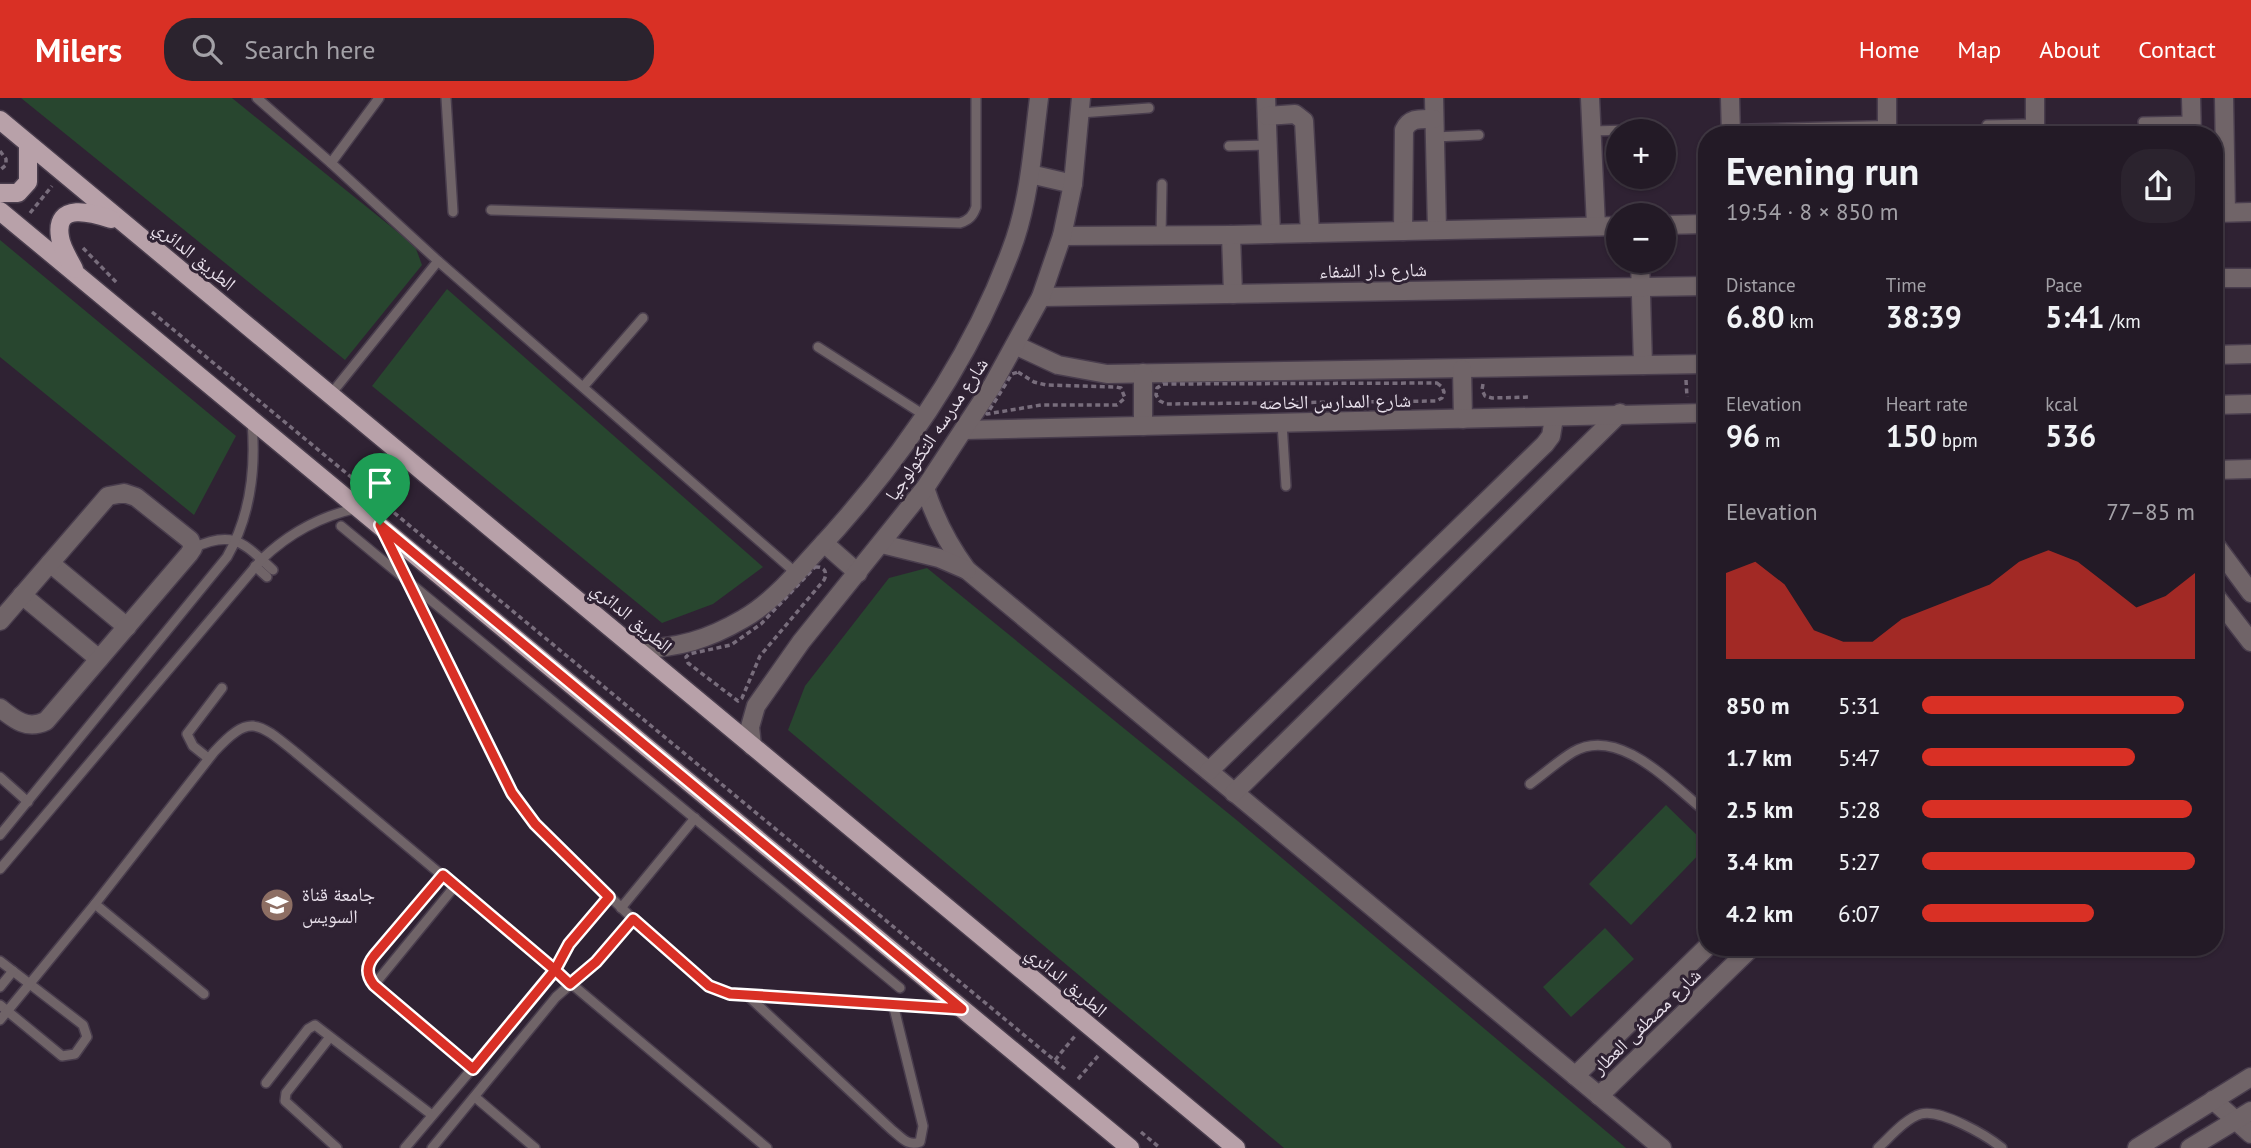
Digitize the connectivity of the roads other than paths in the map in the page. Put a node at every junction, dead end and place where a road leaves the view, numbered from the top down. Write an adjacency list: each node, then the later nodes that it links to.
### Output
1 (257, 98): 33 (lane)
2 (379, 98): 33 (lane)
3 (446, 98): 40 (lane)
4 (976, 98): 38 (lane)
5 (1039, 98): 34 (street, شارع مدرسه التكنولوجيا)
6 (1434, 98): 26 (street)
7 (1590, 98): 27 (street)
8 (1730, 98): 19 (street)
9 (1887, 98): 20 (street)
10 (2035, 98): 22 (street)
11 (2191, 98): 24 (street)
12 (2224, 98): 25 (street)
13 (1080, 105): 15 (lane); 35 (street, شارع مدرسه التكنولوجيا)
14 (1267, 107): 31 (street); 50 (street)
15 (1149, 108)
16 (0, 120): 30 (main road, الطريق الدائري)
17 (2143, 122): 23 (lane)
18 (1987, 125): 21 (lane)
19 (1731, 126)
20 (1887, 126)
21 (1999, 126)
22 (2035, 126)
23 (2176, 126)
24 (2192, 126)
25 (2223, 127)
26 (1434, 128): 29 (lane); 48 (street); 49 (street)
27 (1591, 131): 28 (lane); 46 (street)
28 (1606, 131)
29 (1479, 135)
30 (28, 144): 37 (main road); 43 (main road, الطريق الدائري)
31 (1268, 145): 32 (lane); 51 (street)
32 (1228, 146)
33 (331, 163): 55 (lane)
34 (1030, 174): 35 (street); 79 (street, شارع مدرسه التكنولوجيا)
35 (1073, 184): 53 (street, شارع مدرسه التكنولوجيا)
36 (1161, 184): 54 (lane)
37 (0, 193)
38 (491, 210)
39 (0, 211): 57 (main road)
40 (453, 212)
41 (2251, 212): 42 (street)
42 (2223, 213)
43 (124, 224): 57 (main road); 74 (main road, الطريق الدائري)
44 (1698, 224): 45 (street)
45 (1676, 225)
46 (1596, 226): 47 (street, شارع دار الشفاء); 48 (street, شارع دار الشفاء)
47 (1606, 226)
48 (1437, 230): 49 (street, شارع دار الشفاء)
49 (1403, 231): 50 (street, شارع دار الشفاء)
50 (1310, 233): 51 (street, شارع دار الشفاء)
51 (1271, 234): 52 (street, شارع دار الشفاء)
52 (1231, 235): 54 (street, شارع دار الشفاء); 62 (street)
53 (1062, 236): 54 (street, شارع دار الشفاء); 63 (street, شارع مدرسه التكنولوجيا)
54 (1161, 236)
55 (438, 261): 73 (lane); 74 (lane)
56 (1640, 273): 61 (street)
57 (77, 275): 82 (main road)
58 (2223, 278): 59 (street)
59 (2251, 278)
60 (1698, 286): 61 (street, شارع دار الشفاء)
61 (1641, 287): 62 (street, شارع دار الشفاء); 70 (street)
62 (1233, 294): 63 (street, شارع دار الشفاء)
63 (1041, 297): 65 (street, شارع مدرسه التكنولوجيا)
64 (643, 318): 73 (lane)
65 (1015, 345): 72 (street, شارع المدارس الخاصه); 85 (street, شارع مدرسه التكنولوجيا)
66 (818, 346): 79 (lane)
67 (2251, 354): 68 (street)
68 (2223, 355)
69 (1698, 364): 70 (street, شارع المدارس الخاصه)
70 (1643, 365): 71 (street, شارع المدارس الخاصه)
71 (1462, 369): 72 (street, شارع المدارس الخاصه); 81 (street)
72 (1143, 373): 84 (street)
73 (583, 387): 103 (lane)
74 (331, 394): 113 (main road, الطريق الدائري)
75 (2251, 404): 76 (street)
76 (2223, 405)
77 (1697, 412): 78 (street, شارع المدارس الخاصه)
78 (1620, 413): 80 (street, شارع المدارس الخاصه); 101 (street)
79 (925, 415): 94 (street, شارع مدرسه التكنولوجيا)
80 (1554, 418): 81 (street, شارع المدارس الخاصه); 96 (street)
81 (1463, 419): 83 (street, شارع المدارس الخاصه)
82 (251, 420): 90 (main road); 93 (lane)
83 (1282, 424): 84 (street, شارع المدارس الخاصه); 88 (lane)
84 (1143, 426): 85 (street, شارع المدارس الخاصه)
85 (964, 429): 89 (street, شارع مدرسه التكنولوجيا)
86 (2251, 469): 87 (street)
87 (2223, 470)
88 (1286, 486)
89 (925, 488): 95 (street, شارع مدرسه التكنولوجيا); 102 (street)
90 (358, 508): 91 (main road); 100 (lane)
91 (380, 525): 106 (lane); 148 (main road)
92 (341, 526): 106 (lane)
93 (237, 541): 97 (lane); 100 (lane); 123 (lane)
94 (824, 543): 103 (street, شارع مدرسه التكنولوجيا); 104 (street)
95 (882, 544): 102 (street); 104 (street, شارع مدرسه التكنولوجيا)
96 (1440, 546): 101 (street); 119 (street)
97 (193, 548): 99 (street); 111 (street)
98 (2223, 555): 107 (street)
99 (50, 563): 108 (street); 111 (street)
100 (258, 563): 105 (lane); 127 (lane)
101 (1462, 569): 122 (street)
102 (967, 570): 119 (street)
103 (796, 573): 113 (street, شارع مدرسه التكنولوجيا)
104 (858, 573): 117 (street, شارع مدرسه التكنولوجيا)
105 (270, 574)
106 (407, 580): 125 (lane); 130 (lane)
107 (2251, 593)
108 (22, 595): 110 (street); 114 (street)
109 (2223, 606): 112 (street)
110 (0, 621)
111 (127, 627): 114 (street)
112 (2251, 642)
113 (637, 649): 117 (main road, الطريق الدائري)
114 (99, 659): 116 (street)
115 (222, 688): 118 (lane)
116 (0, 708)
117 (752, 746): 169 (main road, الطريق الدائري)
118 (208, 758): 128 (lane); 131 (lane)
119 (1209, 771): 122 (street)
120 (0, 777): 123 (lane)
121 (1530, 784): 124 (lane)
122 (1234, 793): 153 (street)
123 (28, 802): 126 (lane)
124 (1698, 806)
125 (695, 818): 132 (lane); 143 (lane)
126 (0, 835)
127 (0, 869)
128 (443, 875): 129 (lane); 141 (lane)
129 (455, 886): 137 (lane); 141 (lane)
130 (609, 897): 132 (lane); 137 (lane)
131 (95, 904): 139 (lane); 144 (lane)
132 (621, 908): 133 (lane)
133 (633, 919): 140 (lane); 145 (lane)
134 (1698, 956): 153 (street, شارع مصطفى العطار)
135 (1743, 956): 157 (street, شارع مصطفى العطار)
136 (0, 961): 138 (lane)
137 (555, 970): 140 (lane); 151 (lane)
138 (13, 971): 139 (lane); 142 (lane)
139 (30, 984): 147 (lane); 147 (lane)
140 (570, 984): 152 (lane); 163 (lane)
141 (374, 985): 151 (lane)
142 (0, 988)
143 (901, 988)
144 (204, 994)
145 (747, 995): 146 (lane); 146 (lane)
146 (893, 1004): 148 (lane)
147 (4, 1008): 149 (lane)
148 (962, 1009): 168 (main road)
149 (0, 1020)
150 (330, 1037): 155 (lane); 160 (lane); 164 (lane)
151 (475, 1068): 152 (lane); 156 (lane)
152 (492, 1075): 158 (lane)
153 (1575, 1076): 157 (street)
154 (2251, 1077): 159 (street)
155 (265, 1083)
156 (456, 1087): 158 (lane); 160 (lane)
157 (1600, 1096): 170 (street)
158 (472, 1100): 166 (lane); 167 (lane)
159 (2213, 1100): 161 (street); 173 (street)
160 (432, 1115): 165 (lane)
161 (2243, 1115): 162 (street); 174 (street)
162 (2251, 1134)
163 (765, 1147)
164 (337, 1148)
165 (405, 1148)
166 (432, 1148)
167 (535, 1148)
168 (1130, 1148)
169 (1236, 1148)
170 (1662, 1148)
171 (1878, 1148): 172 (lane)
172 (2002, 1148)
173 (2137, 1148)
174 (2190, 1148)

